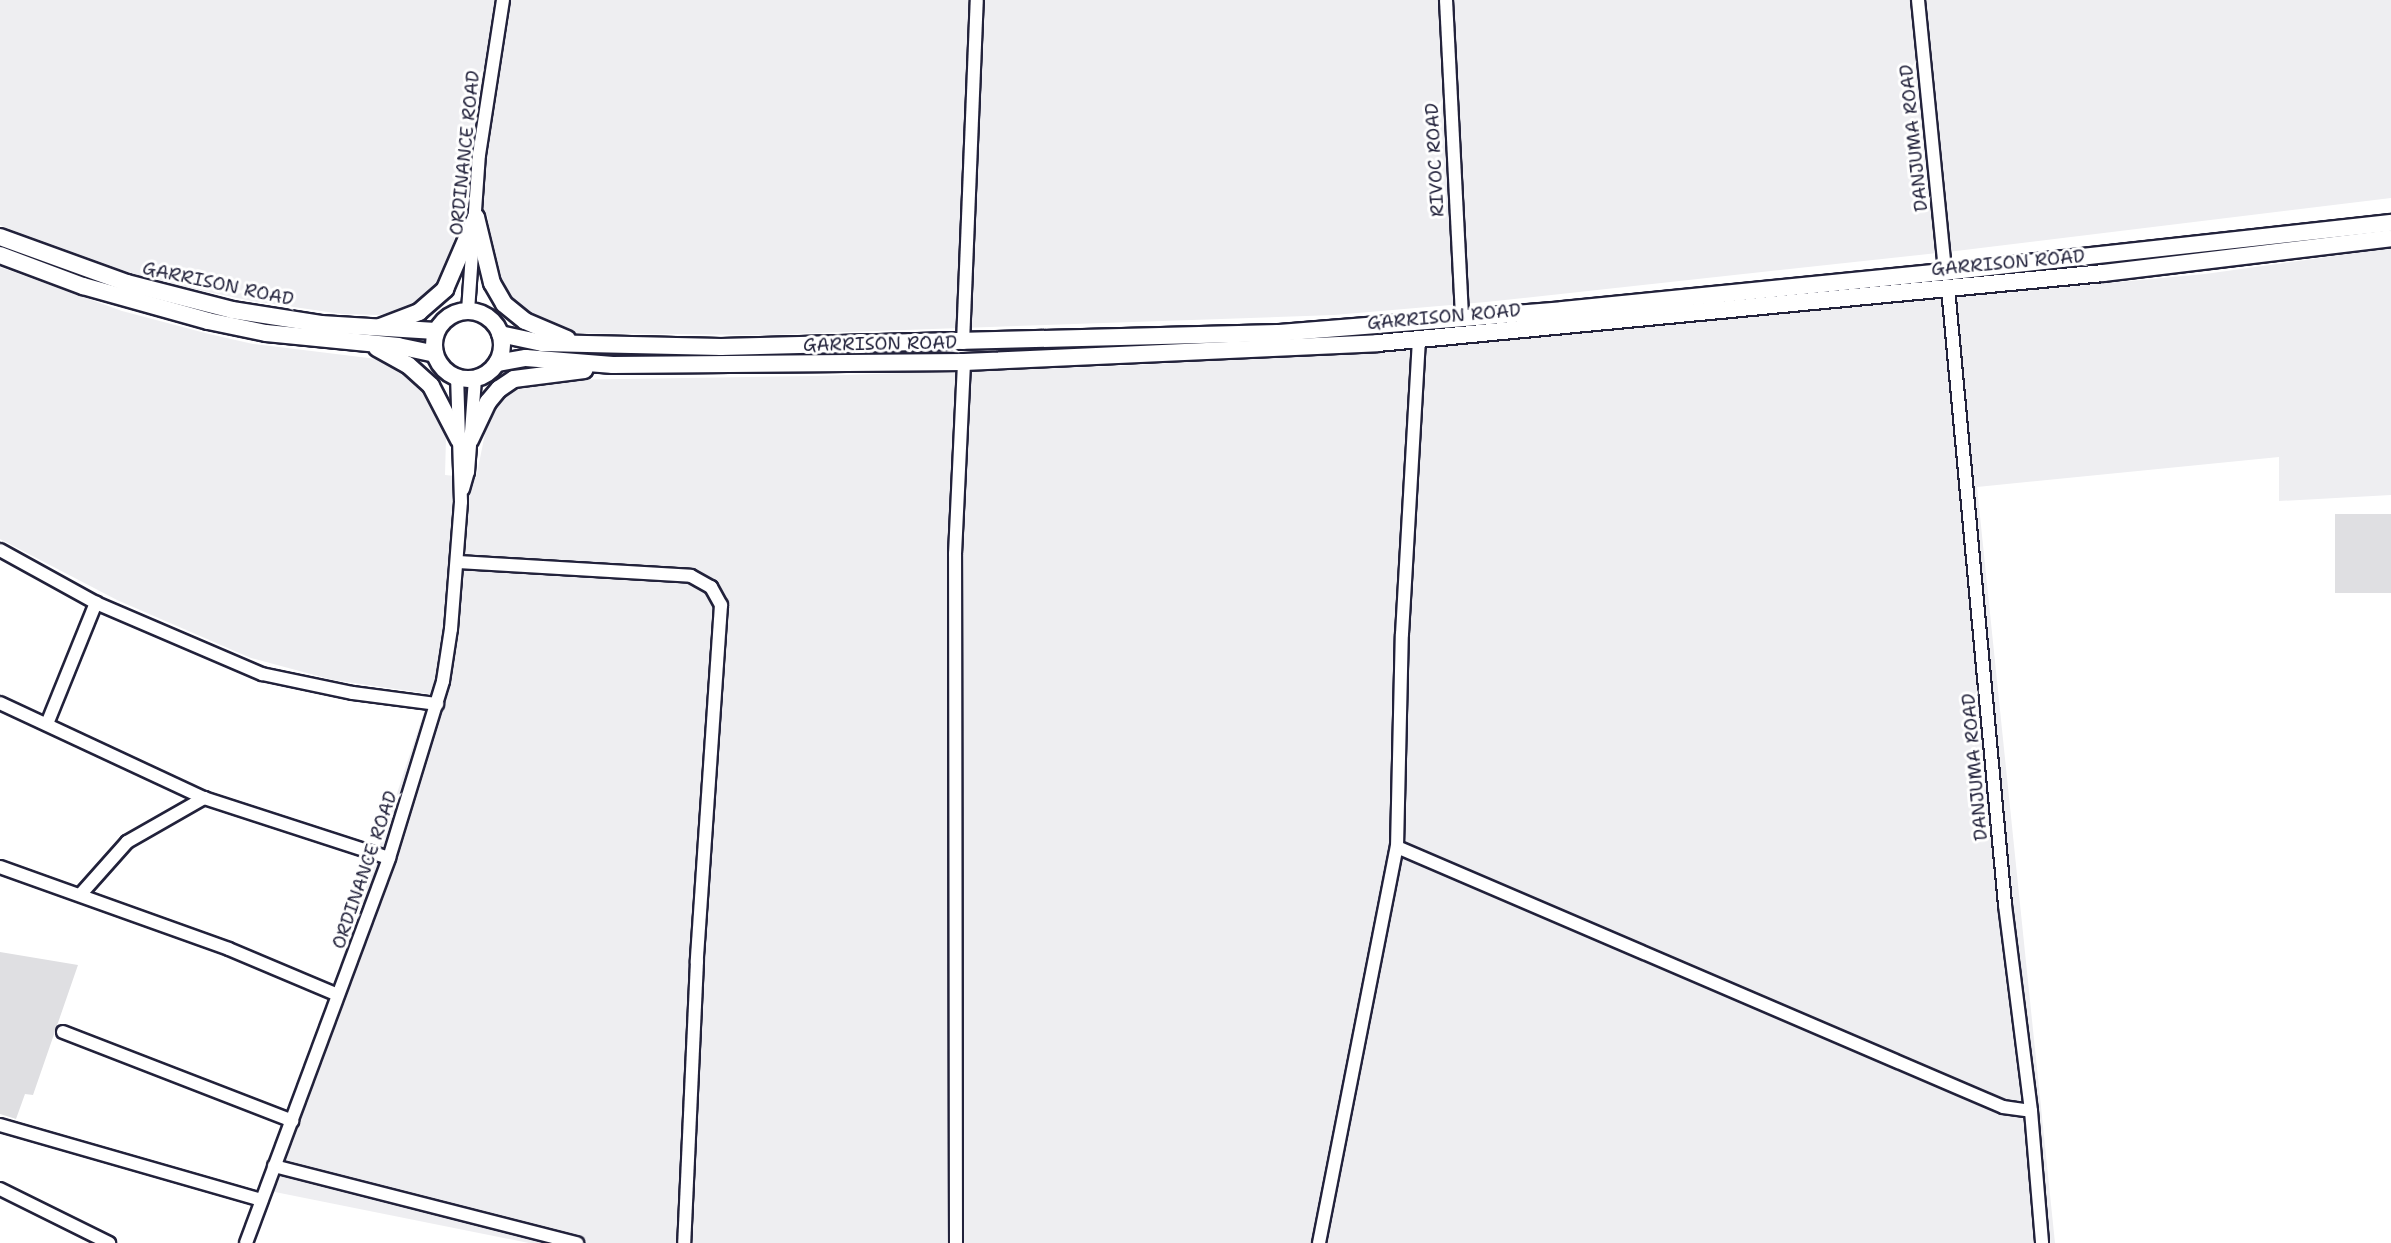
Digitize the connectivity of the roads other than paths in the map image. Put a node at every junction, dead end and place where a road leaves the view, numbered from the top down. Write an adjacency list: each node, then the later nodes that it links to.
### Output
1 (503, 0): 5 (street, ORDINANCE ROAD)
2 (977, 0): 17 (street)
3 (1446, 0): 12 (street, RIVOC ROAD)
4 (1918, 0): 10 (street, DANJUMA ROAD)
5 (476, 217): 11 (street, ORDINANCE ROAD); 15 (main road); 18 (main road)
6 (2391, 223): 10 (main road, GARRISON ROAD)
7 (0, 237): 15 (main road, GARRISON ROAD)
8 (2391, 238): 10 (main road, GARRISON ROAD)
9 (0, 255): 15 (main road, GARRISON ROAD)
10 (1947, 280): 12 (main road, GARRISON ROAD); 16 (main road, GARRISON ROAD); 39 (street, DANJUMA ROAD)
11 (468, 311): 13 (main road); 14 (main road)
12 (1462, 319): 17 (main road, GARRISON ROAD)
13 (436, 331): 15 (main road, GARRISON ROAD); 19 (main road)
14 (500, 334): 18 (main road, GARRISON ROAD); 21 (main road)
15 (372, 337): 19 (main road, GARRISON ROAD); 25 (main road)
16 (1419, 340): 20 (main road, GARRISON ROAD); 33 (street)
17 (963, 343): 18 (main road, GARRISON ROAD)
18 (593, 345)
19 (435, 354): 23 (main road)
20 (964, 362): 22 (main road, GARRISON ROAD); 49 (street)
21 (497, 363): 22 (main road, GARRISON ROAD); 24 (main road)
22 (613, 365): 25 (main road)
23 (457, 377): 24 (main road); 25 (street, ORDINANCE ROAD)
24 (475, 378): 25 (street, ORDINANCE ROAD)
25 (465, 440): 27 (street, ORDINANCE ROAD)
26 (0, 550): 28 (street)
27 (458, 562): 30 (street, ORDINANCE ROAD); 48 (street)
28 (96, 603): 30 (street); 31 (street)
29 (0, 703): 31 (street)
30 (437, 704): 34 (street, ORDINANCE ROAD)
31 (47, 724): 32 (street)
32 (204, 798): 34 (street); 36 (street)
33 (1397, 847): 39 (street); 50 (street)
34 (389, 858): 37 (street, ORDINANCE ROAD)
35 (0, 867): 36 (street)
36 (80, 895): 37 (street)
37 (338, 995): 40 (street, ORDINANCE ROAD)
38 (63, 1032): 40 (street)
39 (2031, 1111): 51 (street, DANJUMA ROAD)
40 (292, 1121): 42 (street, ORDINANCE ROAD)
41 (0, 1125): 44 (street)
42 (274, 1166): 44 (street, ORDINANCE ROAD); 47 (street)
43 (0, 1189): 45 (street)
44 (261, 1200): 46 (street, ORDINANCE ROAD)
45 (110, 1243)
46 (246, 1243)
47 (577, 1243)
48 (684, 1243)
49 (956, 1243)
50 (1319, 1243)
51 (2042, 1243)

